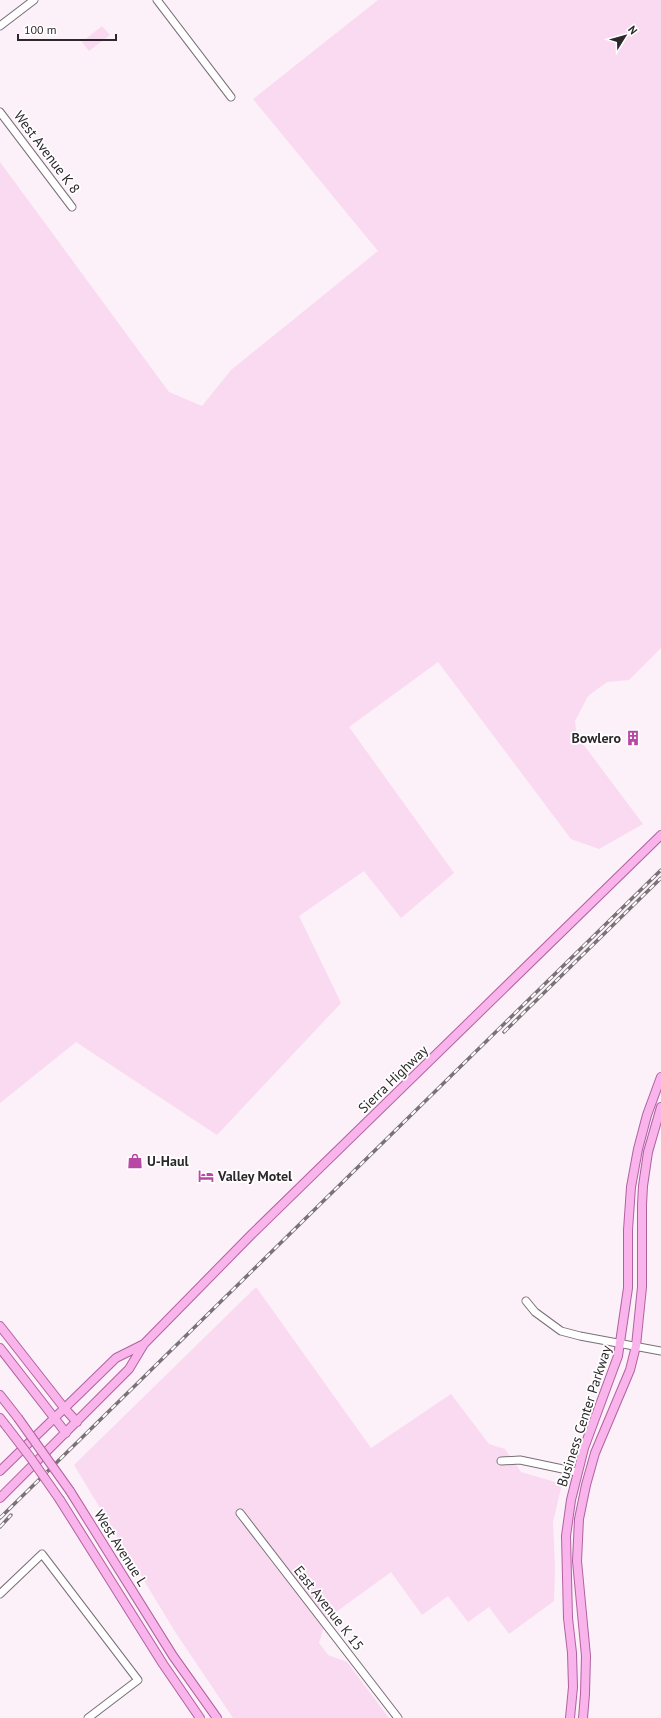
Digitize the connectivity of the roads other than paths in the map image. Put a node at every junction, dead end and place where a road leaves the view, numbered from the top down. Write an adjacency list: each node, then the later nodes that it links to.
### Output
1 (34, 0): 3 (street)
2 (158, 0): 4 (street)
3 (0, 26)
4 (231, 98)
5 (0, 112): 6 (street, West Avenue K 8)
6 (72, 207)
7 (661, 835): 12 (main road, Sierra Highway)
8 (661, 1077): 13 (main road, Business Center Parkway)
9 (661, 1106): 14 (main road, Business Center Parkway)
10 (526, 1301): 13 (street)
11 (0, 1326): 18 (main road)
12 (144, 1344): 18 (main road, Sierra Highway); 21 (main road, Sierra Highway)
13 (621, 1344): 14 (street); 25 (main road, Business Center Parkway)
14 (636, 1346): 16 (street); 34 (main road, Business Center Parkway)
15 (0, 1348): 20 (main road)
16 (661, 1351)
17 (0, 1395): 31 (main road, West Avenue L, bridge)
18 (65, 1409): 20 (main road, Sierra Highway); 21 (main road)
19 (0, 1418): 30 (main road, West Avenue L, bridge)
20 (54, 1418): 22 (main road); 24 (main road)
21 (77, 1422): 22 (main road, Sierra Highway)
22 (66, 1433): 26 (main road)
23 (501, 1461): 25 (street)
24 (0, 1471)
25 (577, 1472): 33 (main road, Business Center Parkway)
26 (0, 1498)
27 (240, 1513): 32 (street, East Avenue K 15)
28 (0, 1594): 29 (street)
29 (88, 1718)
30 (200, 1718)
31 (216, 1718)
32 (398, 1718)
33 (570, 1718)
34 (583, 1718)

